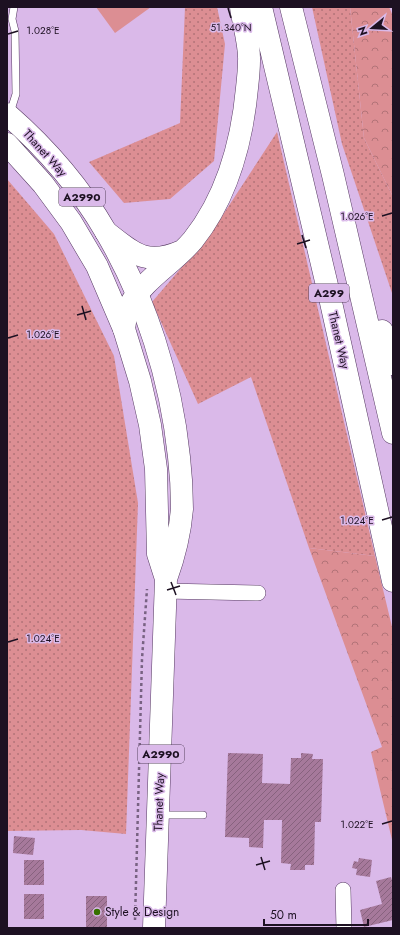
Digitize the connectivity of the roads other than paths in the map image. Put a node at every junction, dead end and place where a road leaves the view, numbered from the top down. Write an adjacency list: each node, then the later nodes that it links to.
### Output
1 (14, 7): 5 (lane)
2 (241, 7): 9 (main road)
3 (261, 7): 14 (main road, Thanet Way / A299)
4 (291, 7): 7 (main road, A299)
5 (8, 115): 8 (main road, Thanet Way / A2990)
6 (7, 144): 11 (main road, Thanet Way / A2990)
7 (333, 175): 12 (main road); 13 (main road, A299)
8 (106, 232): 9 (main road); 10 (main road, Thanet Way / A2990)
9 (183, 251): 10 (main road)
10 (137, 295): 11 (main road); 15 (main road, Thanet Way / A2990)
11 (124, 329): 15 (main road, Thanet Way / A2990)
12 (393, 364)
13 (393, 433)
14 (393, 581)
15 (160, 585): 16 (street); 17 (main road, Thanet Way / A2990)
16 (258, 593)
17 (158, 814): 18 (lane); 20 (main road, Thanet Way / A2990)
18 (204, 815)
19 (343, 890): 21 (street)
20 (145, 925)
21 (344, 928)

